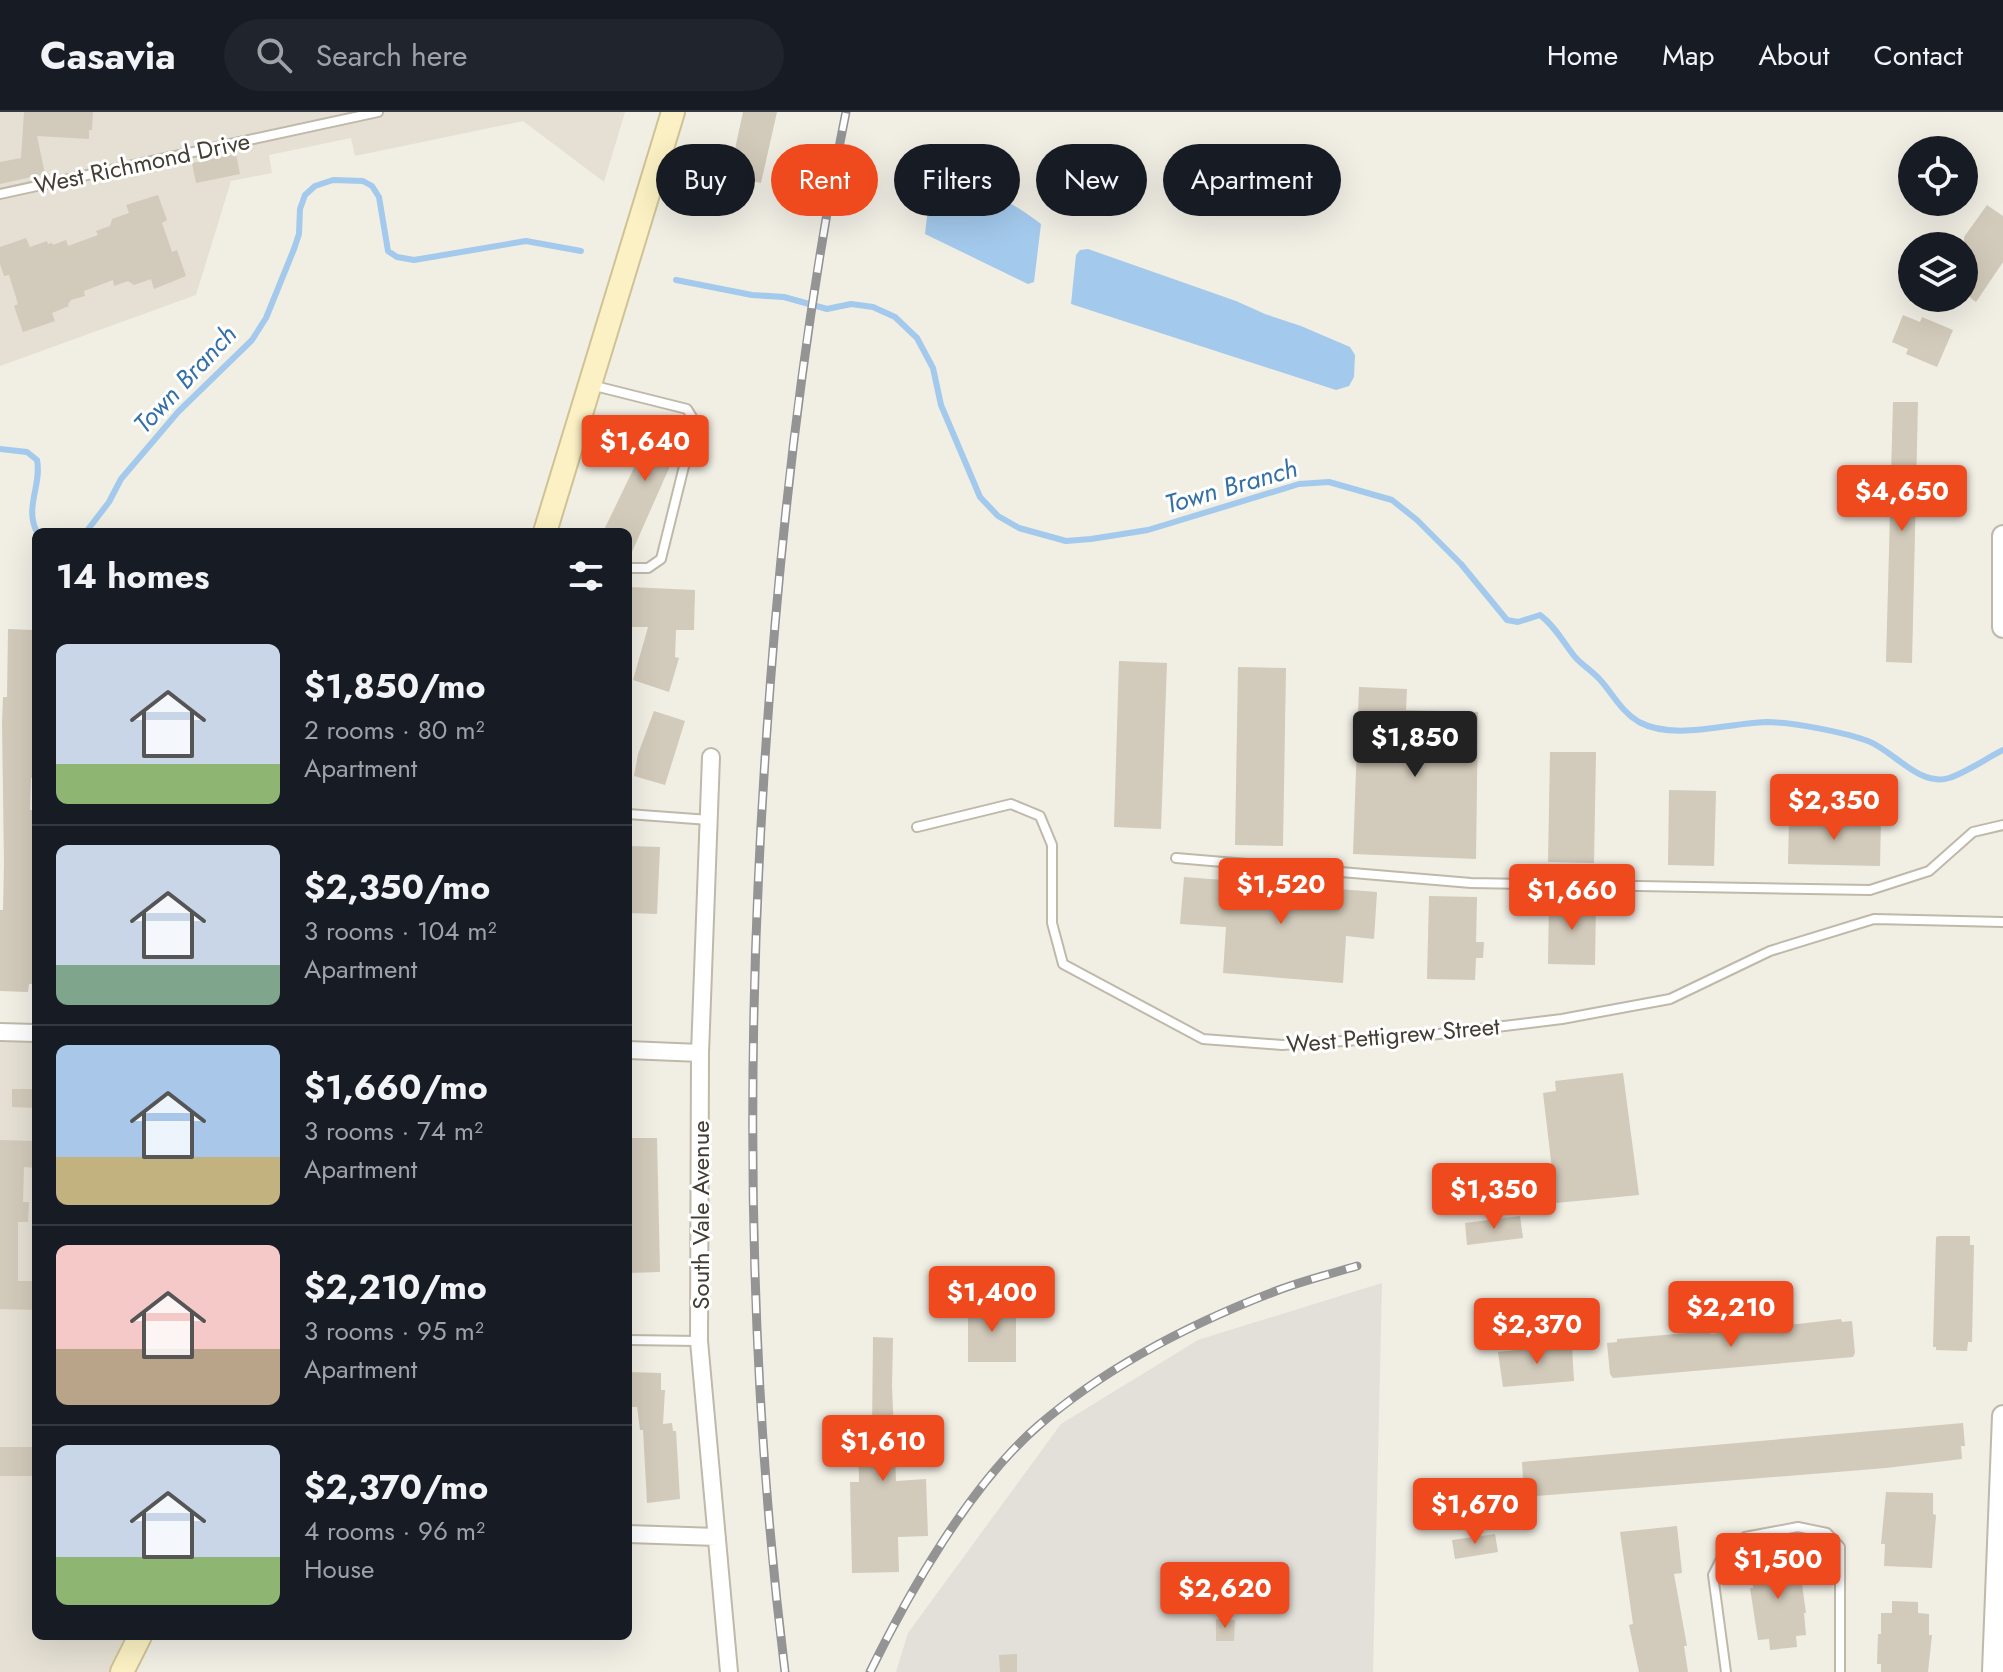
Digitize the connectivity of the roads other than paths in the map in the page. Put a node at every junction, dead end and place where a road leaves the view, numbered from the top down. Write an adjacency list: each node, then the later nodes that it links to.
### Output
1 (378, 112): 3 (lane, West Richmond Drive)
2 (673, 112): 4 (main road)
3 (0, 194)
4 (589, 385): 5 (main road); 7 (lane)
5 (546, 528)
6 (2003, 536): 8 (street)
7 (632, 568)
8 (2003, 627)
9 (711, 757): 11 (street, South Vale Avenue)
10 (632, 814): 11 (lane)
11 (709, 820): 19 (street, South Vale Avenue)
12 (2003, 825): 14 (lane)
13 (917, 827): 15 (lane, West Pettigrew Street)
14 (1176, 858)
15 (2003, 922)
16 (0, 1032): 17 (street)
17 (32, 1033)
18 (632, 1050): 19 (street)
19 (700, 1053): 21 (street, South Vale Avenue)
20 (632, 1340): 21 (lane)
21 (699, 1341): 24 (street, South Vale Avenue)
22 (2003, 1416): 30 (street)
23 (632, 1534): 24 (street)
24 (717, 1537): 27 (street, South Vale Avenue)
25 (138, 1640): 26 (main road)
26 (122, 1672)
27 (729, 1672)
28 (1726, 1672): 29 (lane)
29 (1840, 1672)
30 (1993, 1672)

